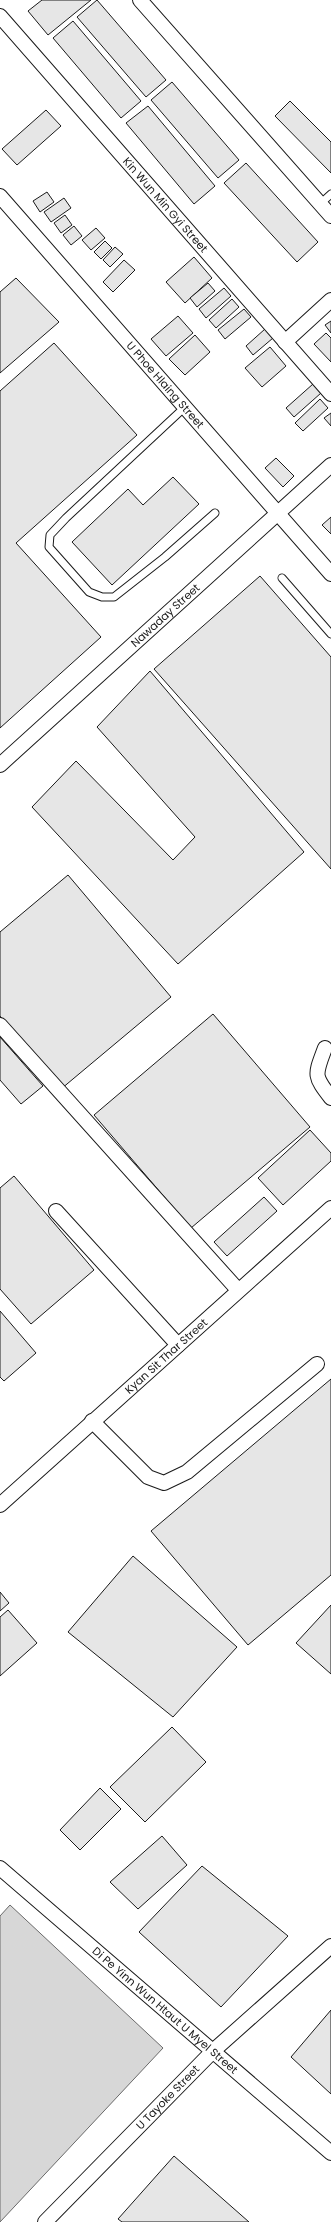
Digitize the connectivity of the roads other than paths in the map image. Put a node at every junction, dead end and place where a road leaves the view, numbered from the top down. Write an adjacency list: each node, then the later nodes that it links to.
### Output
1 (140, 0): 5 (street)
2 (0, 16): 8 (street, Kin Wun Min Gyi Street)
3 (331, 194): 5 (lane)
4 (0, 196): 10 (street, U Phoe Hlaing Street)
5 (320, 204): 6 (street)
6 (331, 216)
7 (331, 300): 8 (street)
8 (285, 342): 9 (street, Kin Wun Min Gyi Street)
9 (331, 394)
10 (185, 407): 12 (street, U Phoe Hlaing Street); 13 (lane)
11 (331, 465): 12 (street, Nawaday Street)
12 (278, 512): 14 (street, U Phoe Hlaing Street); 17 (street, Nawaday Street)
13 (215, 513)
14 (331, 574)
15 (282, 578): 16 (lane)
16 (331, 634)
17 (0, 765)
18 (0, 1025): 23 (street)
19 (326, 1048): 20 (street)
20 (331, 1098)
21 (331, 1208): 23 (street, Kyan Sit Thar Street)
22 (56, 1211): 24 (street)
23 (238, 1290): 24 (street, Kyan Sit Thar Street)
24 (178, 1345): 26 (street, Kyan Sit Thar Street)
25 (317, 1364): 26 (street)
26 (92, 1421): 27 (street, Kyan Sit Thar Street)
27 (0, 1505)
28 (0, 1868): 30 (street, Di Pe Yinn Wun Htaut U Myel Street)
29 (331, 1946): 30 (street, U Tayoke Street)
30 (213, 2051): 31 (street, Di Pe Yinn Wun Htaut U Myel Street); 32 (street, U Tayoke Street)
31 (331, 2153)
32 (45, 2222)

